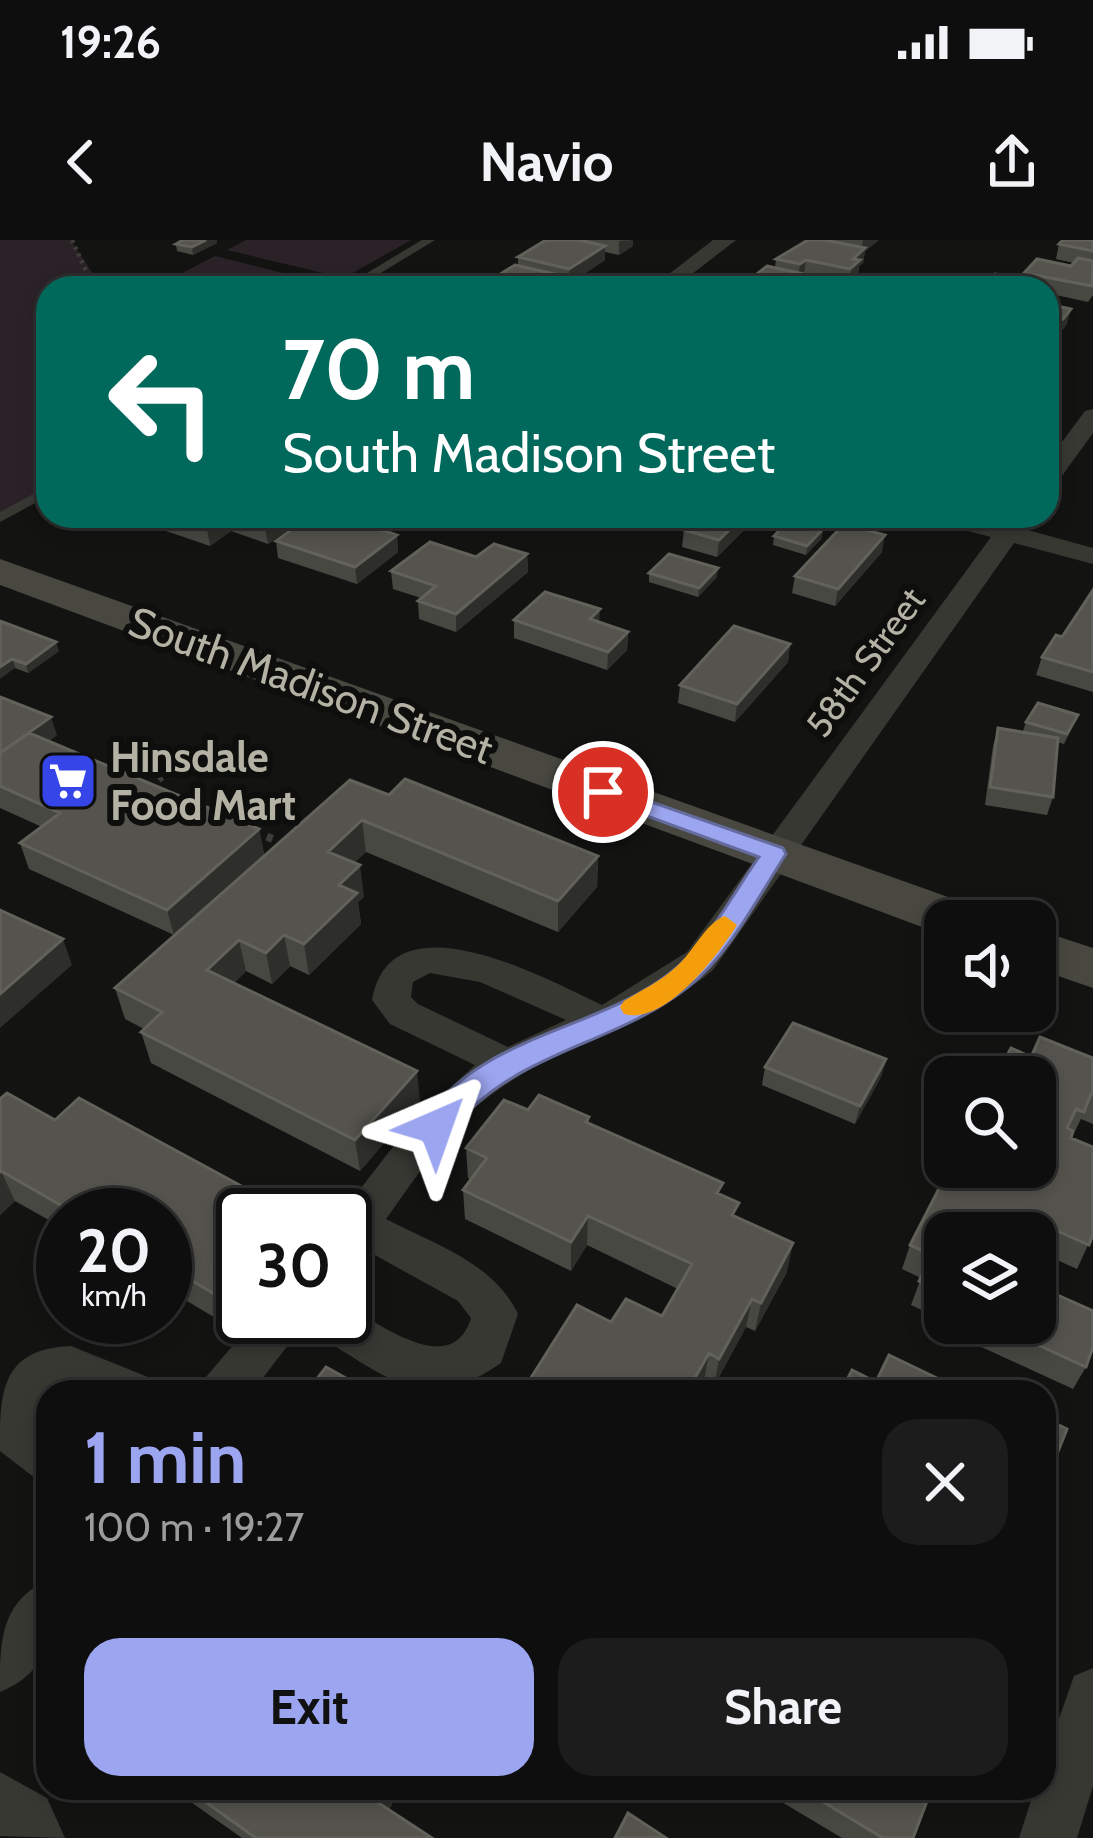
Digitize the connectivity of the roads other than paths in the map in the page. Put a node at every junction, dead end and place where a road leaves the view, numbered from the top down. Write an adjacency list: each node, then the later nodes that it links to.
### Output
1 (430, 240): 3 (lane)
2 (726, 240): 4 (street)
3 (368, 276)
4 (677, 276)
5 (1093, 416): 6 (street)
6 (1059, 463)
7 (36, 497): 8 (lane)
8 (0, 518)
9 (1012, 528): 13 (street, 58th Street)
10 (1022, 528): 11 (street)
11 (1093, 556)
12 (0, 571): 13 (street, South Madison Street)
13 (774, 854): 14 (street, South Madison Street); 17 (street, 58th Street)
14 (924, 908)
15 (1056, 956): 16 (street)
16 (1093, 969)
17 (603, 1021): 18 (street, 58th Street); 18 (street)
18 (508, 1064): 19 (street, 58th Street)
19 (372, 1207)
20 (372, 1242): 21 (street)
21 (372, 1342)
22 (263, 1344): 24 (street)
23 (105, 1380): 25 (street)
24 (233, 1380)
25 (36, 1450)
26 (36, 1621): 27 (street)
27 (0, 1665)
28 (1093, 1695): 31 (street)
29 (0, 1801): 30 (street)
30 (36, 1838)
31 (1048, 1838)

